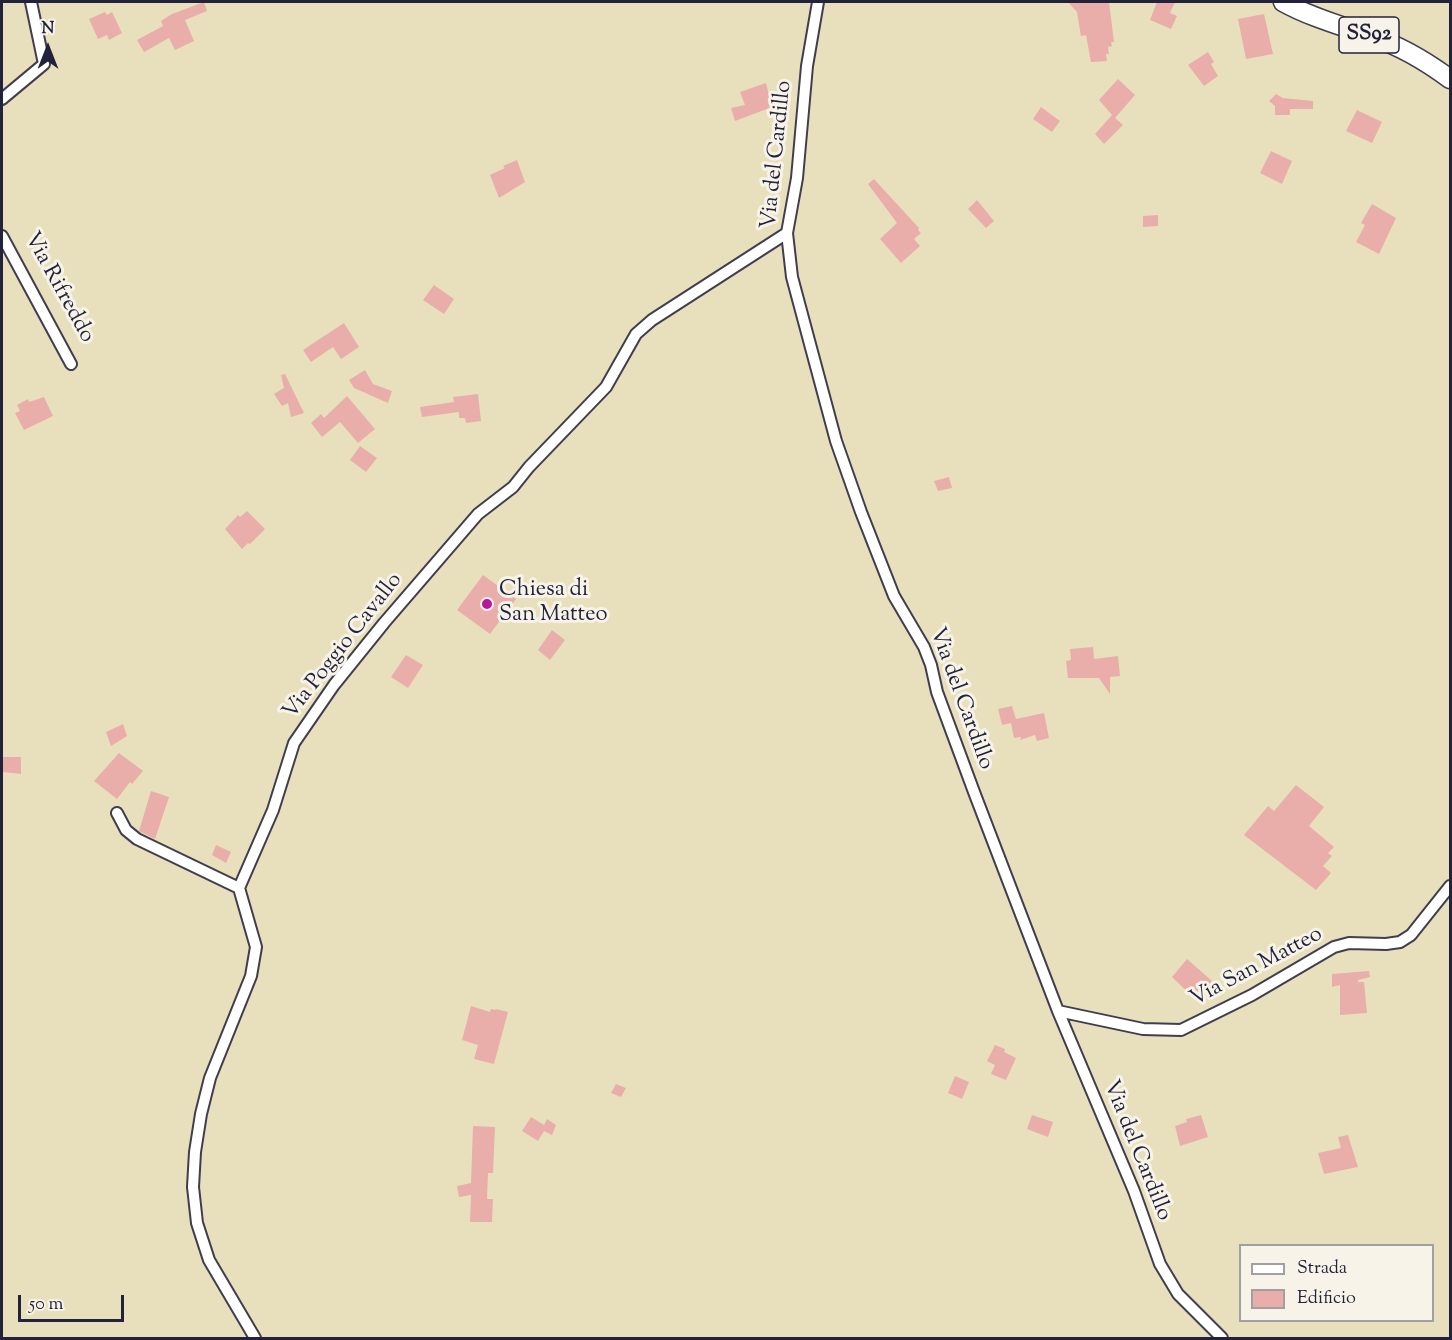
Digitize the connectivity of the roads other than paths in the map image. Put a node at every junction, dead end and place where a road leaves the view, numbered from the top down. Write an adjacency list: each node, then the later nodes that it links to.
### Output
1 (31, 2): 5 (street)
2 (818, 2): 6 (street, Via del Cardillo)
3 (1283, 2): 4 (main road, SS92)
4 (1450, 79)
5 (2, 99)
6 (787, 233): 11 (street, Via Poggio Cavallo); 12 (street, Via del Cardillo)
7 (2, 236): 8 (street, Via Rifreddo)
8 (71, 364)
9 (117, 813): 11 (street)
10 (1450, 886): 12 (street, Via San Matteo)
11 (239, 888): 13 (street)
12 (1058, 1011): 14 (street, Via del Cardillo)
13 (255, 1338)
14 (1222, 1338)

